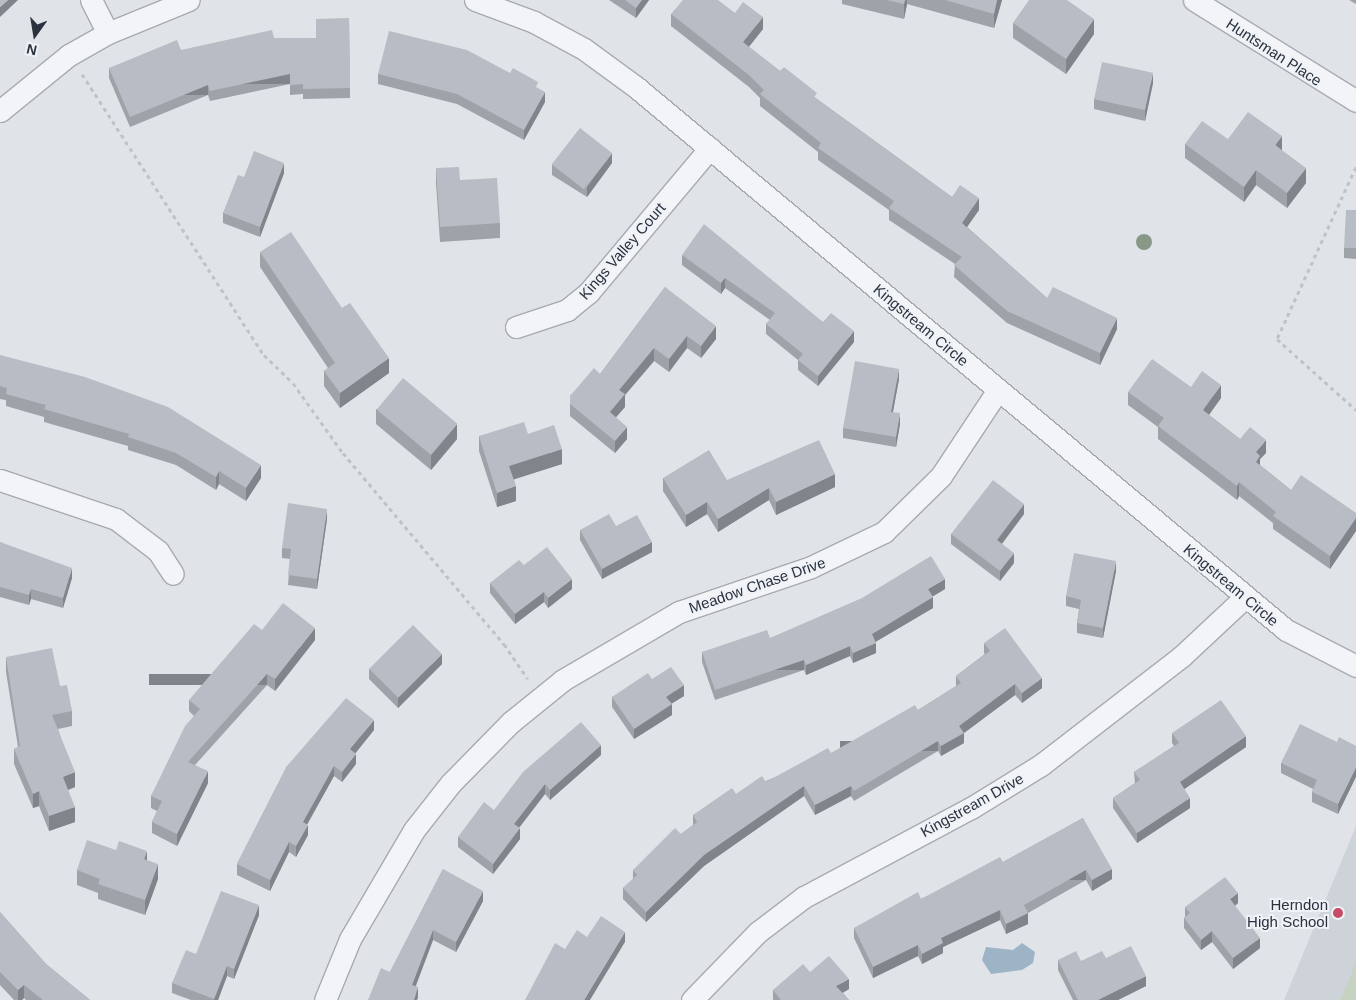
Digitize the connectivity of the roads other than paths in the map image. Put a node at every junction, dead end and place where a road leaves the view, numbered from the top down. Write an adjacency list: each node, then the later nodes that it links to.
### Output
1 (91, 0): 5 (street)
2 (189, 0): 5 (street)
3 (475, 0): 8 (street, Kingstream Circle)
4 (1194, 0): 6 (street, Huntsman Place)
5 (108, 33): 7 (street)
6 (1356, 101)
7 (0, 111)
8 (710, 148): 9 (street, Kings Valley Court); 10 (street, Kingstream Circle)
9 (516, 327)
10 (998, 390): 13 (street, Kingstream Circle); 15 (street, Meadow Chase Drive)
11 (0, 480): 12 (street)
12 (173, 574)
13 (1245, 596): 14 (street, Kingstream Circle); 16 (street, Kingstream Drive)
14 (1356, 666)
15 (324, 1000)
16 (692, 1000)

